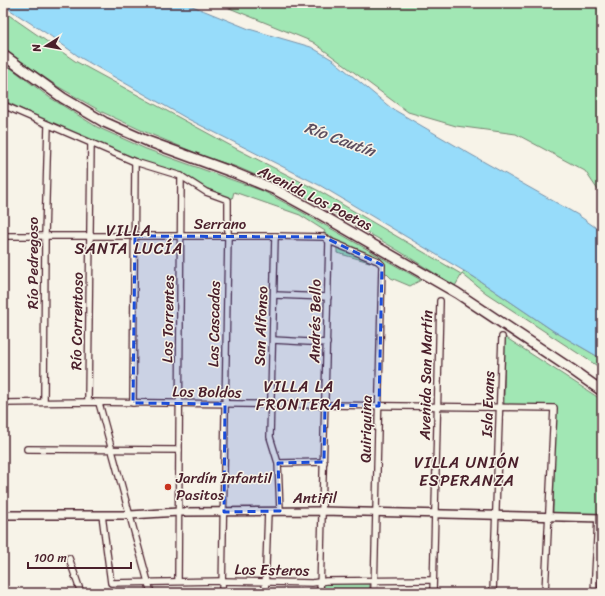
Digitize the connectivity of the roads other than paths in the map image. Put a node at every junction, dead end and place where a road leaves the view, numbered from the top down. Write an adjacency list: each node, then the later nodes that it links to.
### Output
1 (3, 55): 24 (main road, Avenida Los Poetas)
2 (4, 84): 3 (street)
3 (3, 105): 4 (street); 5 (street)
4 (48, 125): 6 (street); 10 (street, Río Pedregoso)
5 (3, 127)
6 (91, 143): 7 (street); 11 (street, Río Correntoso)
7 (135, 162): 8 (street); 12 (street)
8 (181, 176): 13 (street, Los Torrentes); 14 (street, Las Cascadas)
9 (3, 236): 10 (street, Serrano)
10 (45, 236): 11 (street, Serrano); 25 (street, Río Pedregoso)
11 (90, 236): 12 (street, Serrano); 26 (street, Río Correntoso)
12 (135, 236): 13 (street, Serrano); 29 (street)
13 (180, 236): 14 (street, Serrano); 30 (street, Los Torrentes)
14 (228, 236): 15 (street, Serrano); 31 (street, Las Cascadas)
15 (276, 236): 16 (street, Serrano); 18 (street, San Alfonso)
16 (329, 241): 17 (street, Serrano); 19 (street, Andrés Bello)
17 (382, 265): 34 (street, Quiriquina)
18 (274, 295): 19 (street); 22 (street, San Alfonso)
19 (328, 296): 23 (street, Andrés Bello)
20 (440, 301): 35 (street, Avenida San Martín)
21 (502, 337): 36 (street, Isla Evans)
22 (273, 340): 23 (street); 32 (street, San Alfonso)
23 (327, 343): 33 (street, Andrés Bello)
24 (602, 391)
25 (44, 402): 26 (street, Los Boldos); 27 (street, Los Boldos)
26 (88, 402): 28 (street, Los Boldos)
27 (3, 403)
28 (99, 403): 29 (street, Los Boldos); 38 (street)
29 (133, 403): 30 (street, Los Boldos)
30 (179, 404): 31 (street, Los Boldos); 39 (street, Los Torrentes)
31 (225, 404): 32 (street, Los Boldos); 45 (street, Las Cascadas)
32 (271, 405): 33 (street, Los Boldos); 41 (street, San Alfonso)
33 (326, 405): 34 (street, Los Boldos); 40 (street, Andrés Bello)
34 (379, 406): 35 (street, Los Boldos); 47 (street, Quiriquina)
35 (437, 407): 36 (street, Los Boldos); 48 (street, Avenida San Martín)
36 (500, 408): 52 (street, Isla Evans); 53 (street, Los Boldos)
37 (27, 449): 38 (street)
38 (112, 449): 39 (street); 51 (street)
39 (179, 450): 44 (street, Los Torrentes)
40 (324, 462): 41 (street); 43 (street, Andrés Bello)
41 (278, 463): 42 (street, San Alfonso)
42 (280, 511): 43 (street, Antifil); 46 (street, Antifil)
43 (323, 511): 47 (street, Antifil); 62 (street, Andrés Bello)
44 (179, 512): 45 (street, Antifil); 51 (street, Antifil); 59 (street, Los Torrentes)
45 (224, 512): 46 (street, Antifil); 60 (street, Las Cascadas)
46 (268, 512): 61 (street)
47 (376, 512): 48 (street, Antifil); 56 (street, Quiriquina)
48 (435, 514): 52 (street, Antifil); 57 (street, Avenida San Martín)
49 (3, 515): 50 (street, Antifil)
50 (102, 515): 51 (street, Antifil); 58 (street, Los Esteros)
51 (130, 515): 58 (street)
52 (496, 515): 53 (street, Antifil); 70 (street, Isla Evans)
53 (549, 516): 54 (street, Antifil); 71 (street)
54 (600, 518): 72 (street)
55 (69, 558): 63 (street)
56 (374, 580): 57 (street, Los Esteros); 62 (street, Los Esteros); 68 (street, Quiriquina)
57 (433, 580): 69 (street, Avenida San Martín)
58 (148, 581): 59 (street, Los Esteros); 64 (street)
59 (178, 581): 60 (street, Los Esteros)
60 (222, 581): 61 (street, Los Esteros); 65 (street, Las Cascadas)
61 (266, 582): 62 (street, Los Esteros); 66 (street)
62 (320, 582): 67 (street, Andrés Bello)
63 (81, 593)
64 (150, 593)
65 (222, 593)
66 (265, 593)
67 (320, 593)
68 (374, 593)
69 (433, 593)
70 (493, 593)
71 (545, 593)
72 (594, 593)

